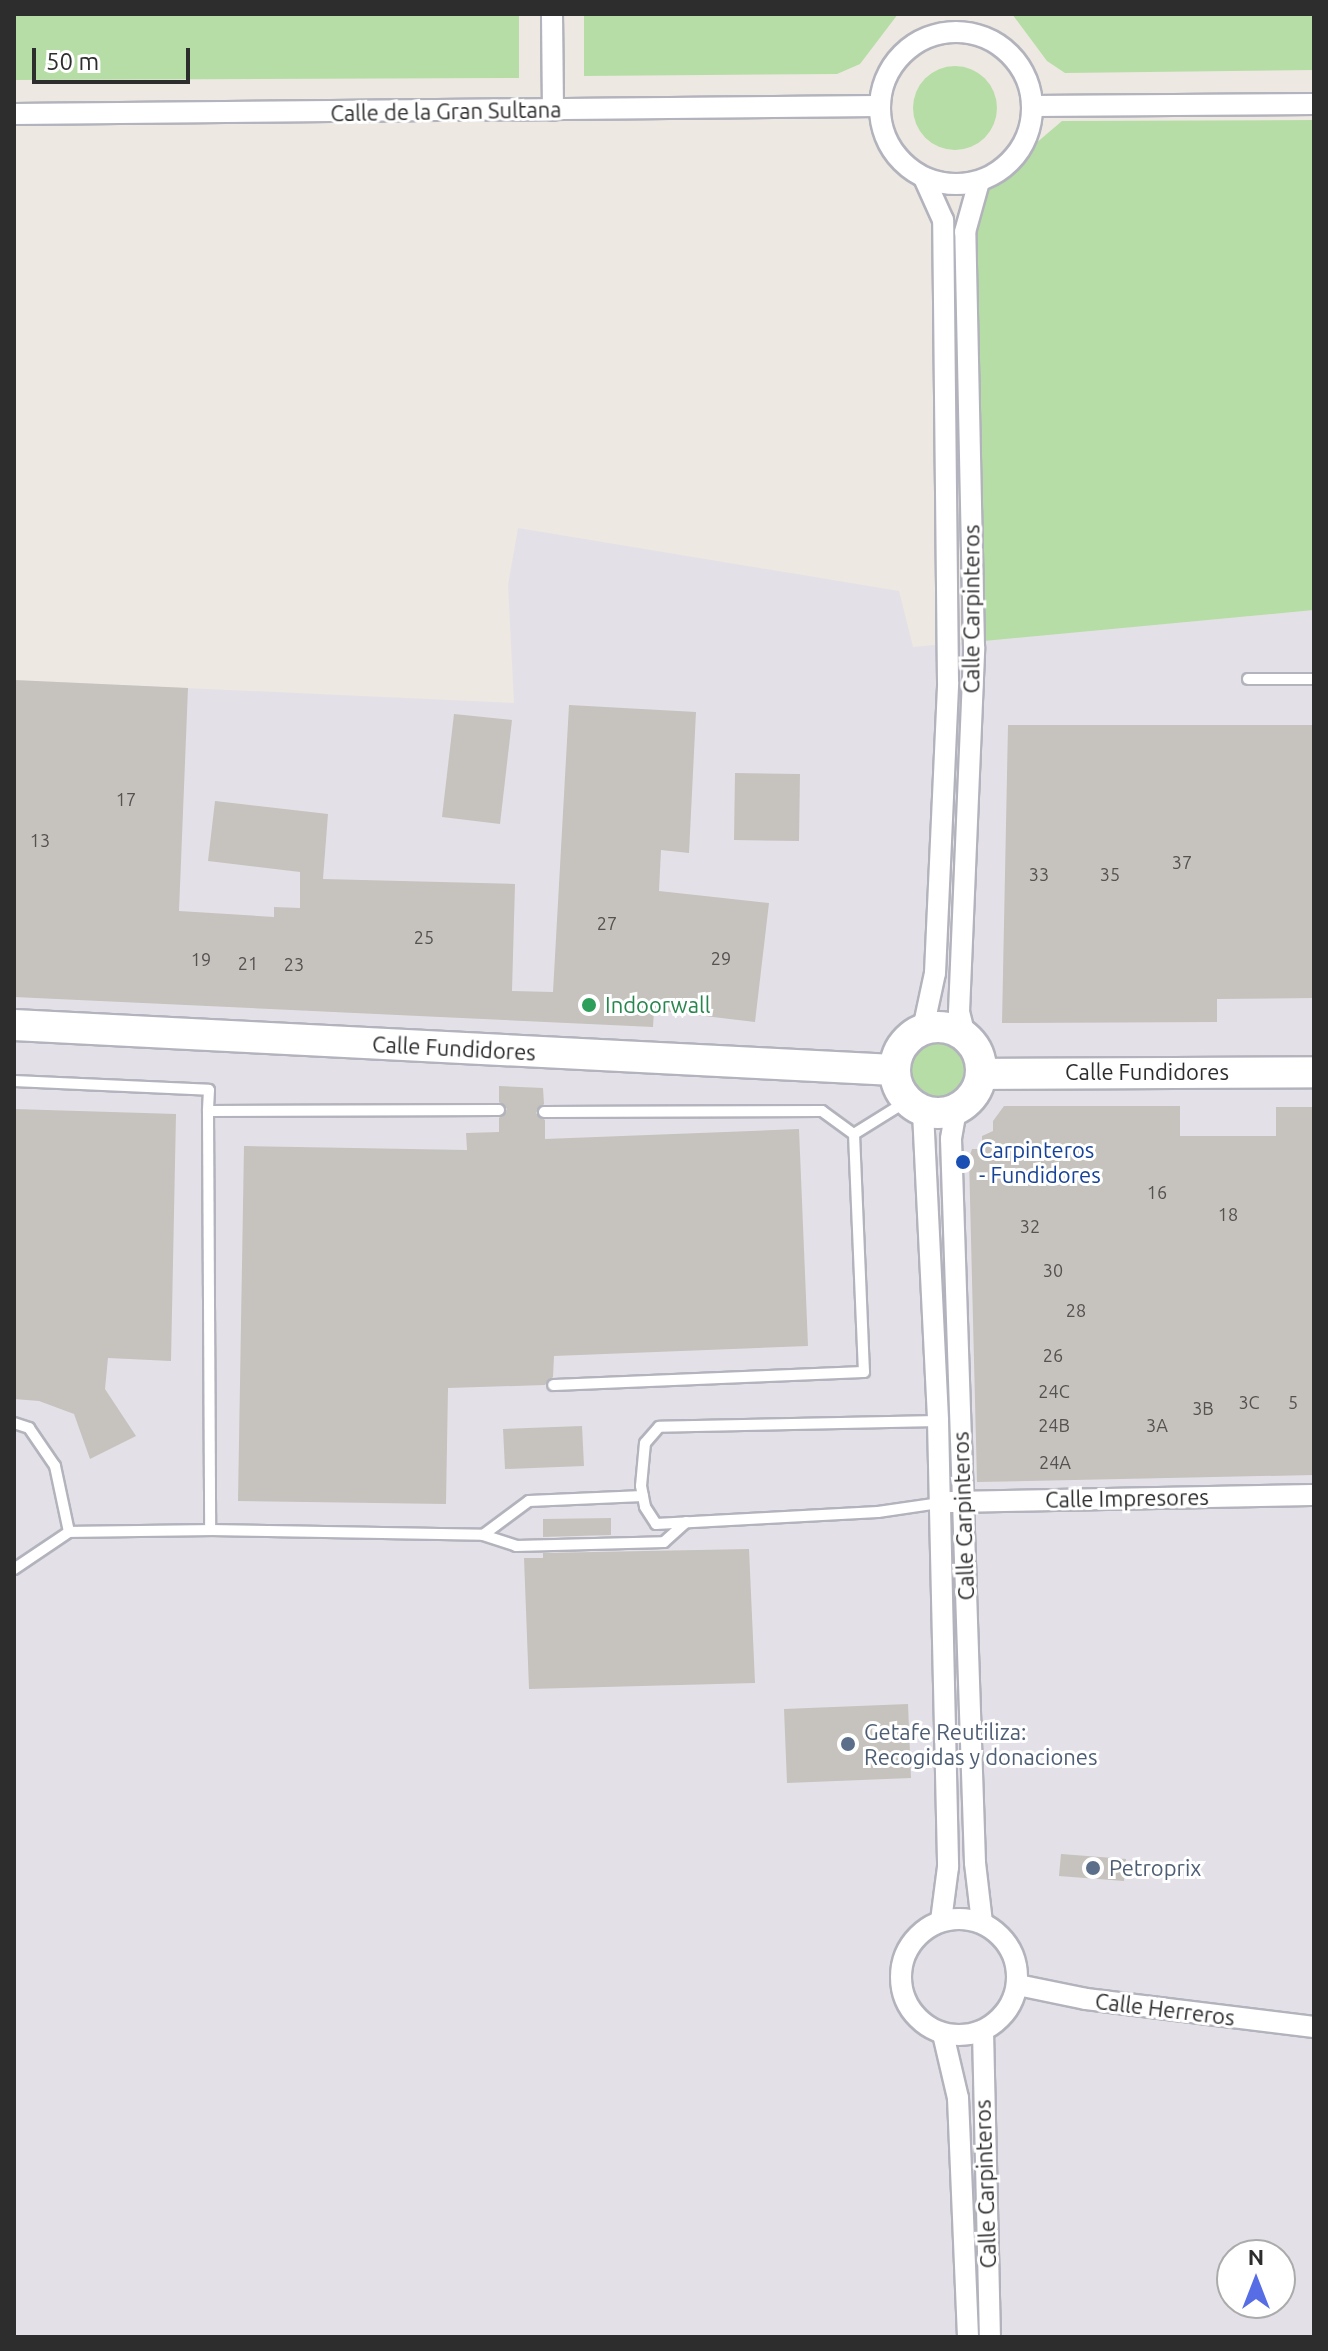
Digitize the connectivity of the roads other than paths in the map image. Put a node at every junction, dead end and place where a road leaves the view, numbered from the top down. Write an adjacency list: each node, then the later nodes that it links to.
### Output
1 (552, 14): 7 (street)
2 (938, 23): 3 (street); 5 (street)
3 (972, 23): 6 (street)
4 (1314, 104): 6 (street)
5 (878, 106): 7 (street, Calle de la Gran Sultana); 9 (street)
6 (1033, 106): 10 (street)
7 (553, 110): 8 (street, Calle de la Gran Sultana)
8 (14, 114)
9 (925, 180): 10 (street); 14 (street, Calle Carpinteros)
10 (979, 182): 15 (street, Calle Carpinteros)
11 (1248, 679): 12 (lane)
12 (1314, 679)
13 (14, 1025): 16 (street, Calle Fundidores)
14 (923, 1029): 15 (street); 16 (street)
15 (965, 1036): 18 (street)
16 (894, 1070): 20 (street)
17 (1314, 1072): 18 (street, Calle Fundidores)
18 (981, 1074): 22 (street)
19 (14, 1081): 23 (lane)
20 (915, 1106): 22 (street); 25 (lane); 27 (street, Calle Carpinteros)
21 (499, 1110): 23 (lane)
22 (956, 1110): 31 (street, Calle Carpinteros)
23 (208, 1111): 34 (lane)
24 (544, 1112): 25 (lane)
25 (854, 1134): 26 (lane)
26 (553, 1385)
27 (938, 1421): 30 (lane); 32 (street, Calle Carpinteros)
28 (14, 1423): 35 (lane)
29 (1314, 1495): 31 (street, Calle Impresores)
30 (643, 1496): 33 (lane); 36 (lane)
31 (963, 1501): 32 (street, Calle Impresores); 39 (street, Calle Carpinteros)
32 (940, 1503): 33 (lane); 38 (street, Calle Carpinteros)
33 (686, 1522): 36 (lane)
34 (210, 1530): 35 (lane); 36 (lane)
35 (69, 1532): 37 (lane)
36 (483, 1535)
37 (14, 1569)
38 (941, 1921): 39 (street); 43 (street)
39 (982, 1923): 40 (street)
40 (1018, 1985): 41 (street, Calle Herreros); 42 (street)
41 (1314, 2027)
42 (983, 2031): 43 (street); 45 (street, Calle Carpinteros)
43 (943, 2034): 44 (street, Calle Carpinteros)
44 (968, 2337)
45 (990, 2337)

